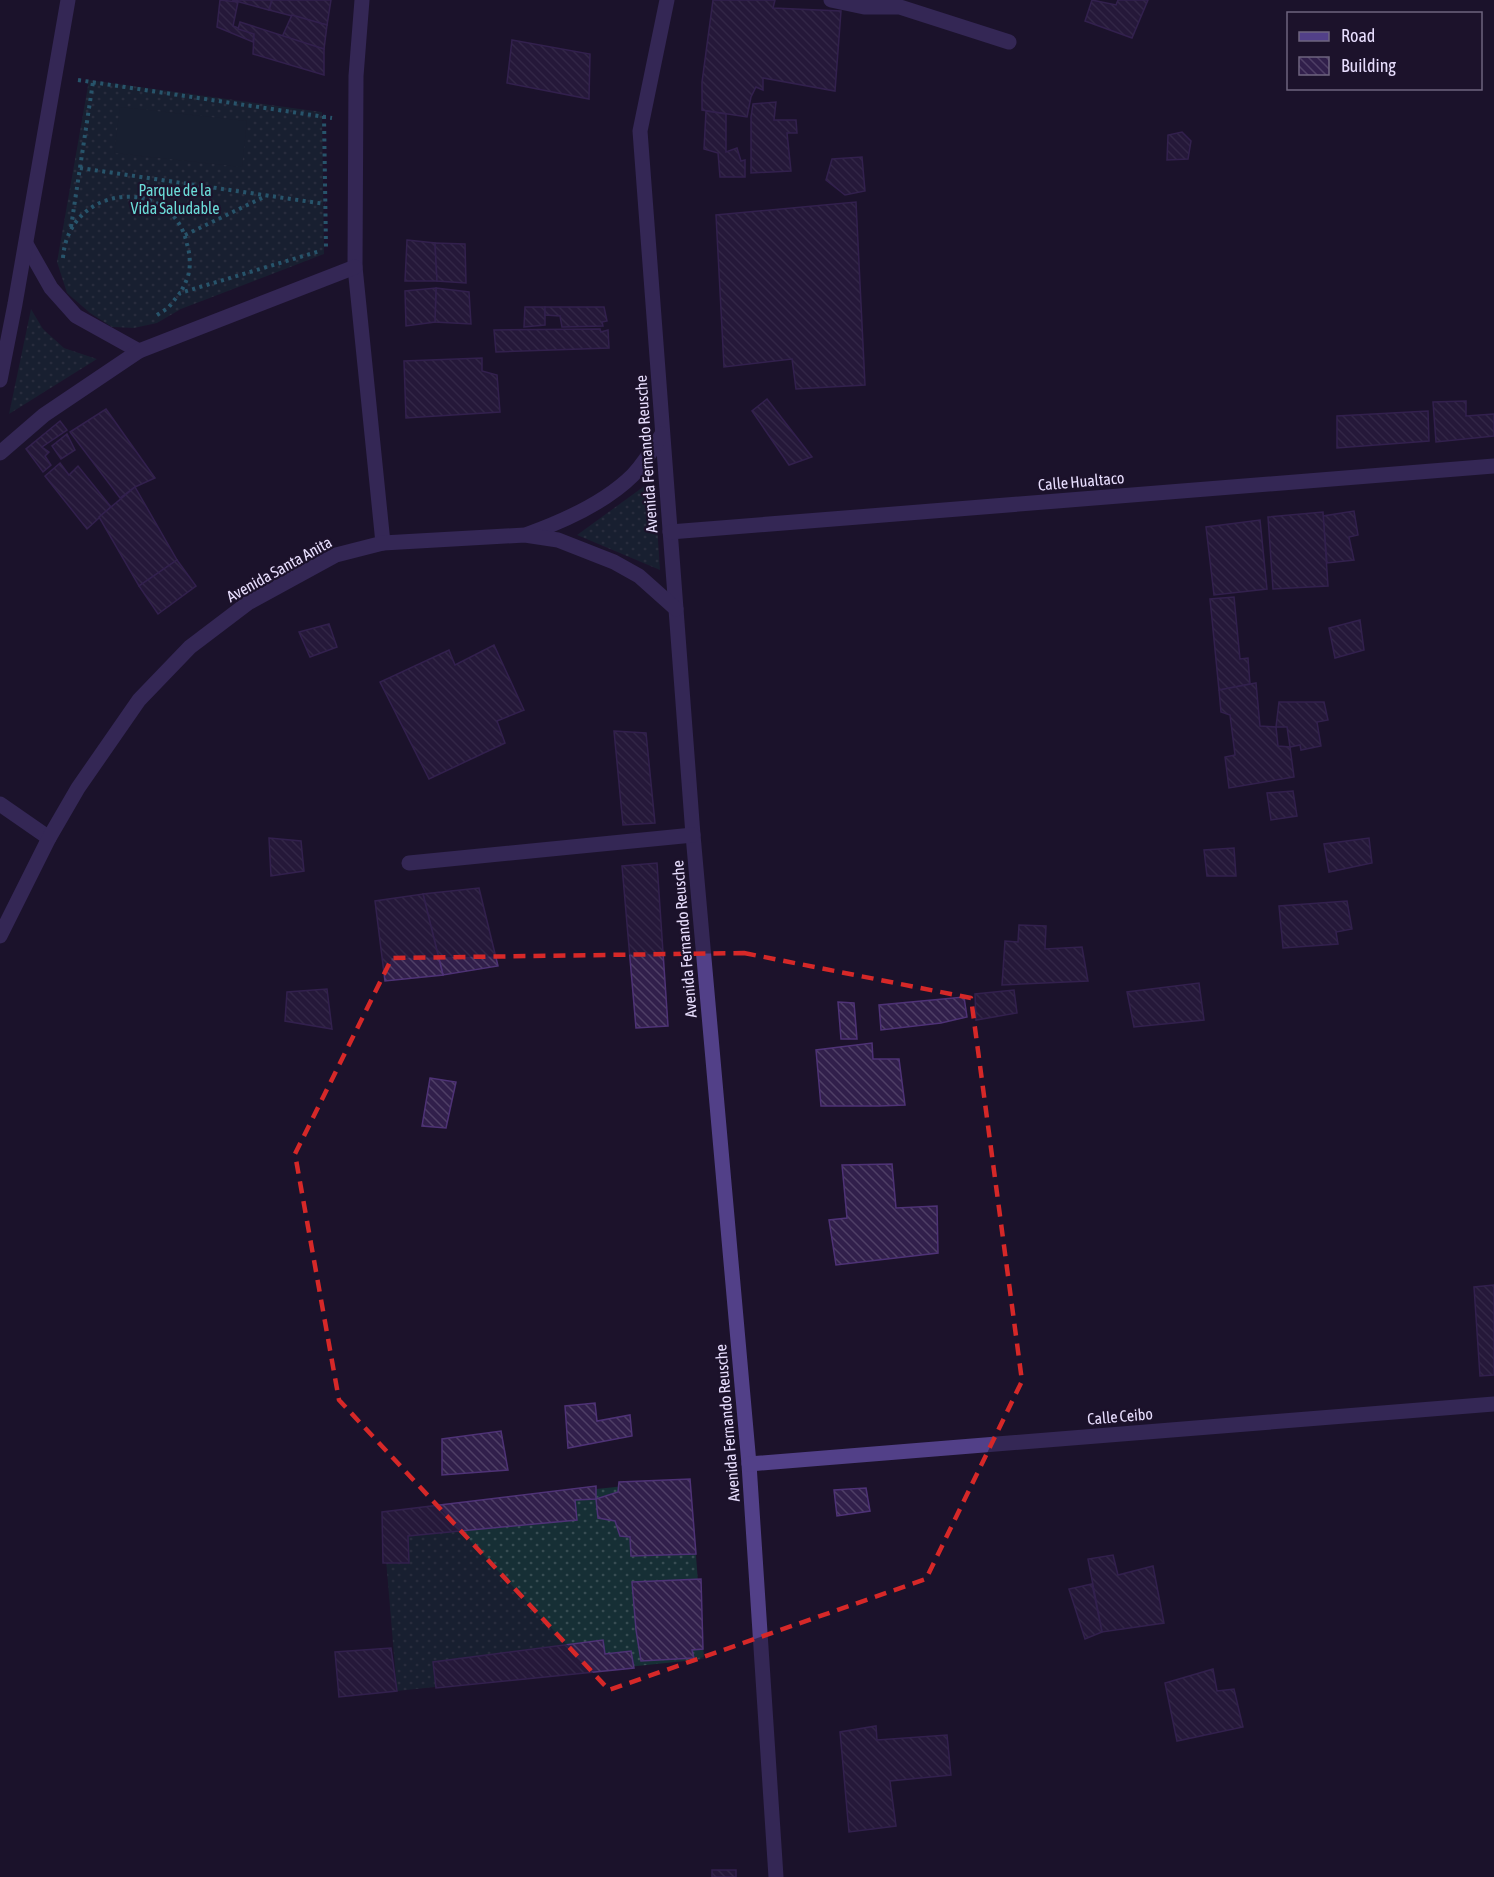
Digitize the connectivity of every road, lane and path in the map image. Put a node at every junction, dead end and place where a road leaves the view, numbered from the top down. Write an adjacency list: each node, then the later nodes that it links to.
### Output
1 (68, 0): 6 (street)
2 (363, 0): 9 (street)
3 (667, 0): 24 (street, Avenida Fernando Reusche)
4 (831, 0): 5 (street)
5 (1009, 42)
6 (55, 76): 7 (path); 16 (street)
7 (93, 82): 8 (path); 10 (path)
8 (324, 116): 9 (path); 12 (path)
9 (356, 122): 15 (street)
10 (80, 168): 11 (path); 13 (path)
11 (267, 196): 12 (path); 14 (path)
12 (325, 204): 17 (path)
13 (71, 228): 14 (path); 18 (path)
14 (185, 235): 20 (path)
15 (356, 239): 17 (path); 19 (street)
16 (26, 244): 22 (street); 23 (street)
17 (326, 249): 20 (path)
18 (63, 266)
19 (355, 267): 22 (street); 29 (street)
20 (180, 293): 21 (path)
21 (151, 318)
22 (139, 351): 25 (street)
23 (0, 380)
24 (663, 434): 27 (street, Avenida Fernando Reusche); 28 (street, Avenida Santa Anita)
25 (0, 453)
26 (1494, 466): 27 (street, Calle Hualtaco)
27 (670, 532): 30 (street, Avenida Fernando Reusche)
28 (525, 535): 29 (street, Avenida Santa Anita); 30 (street, Avenida Santa Anita)
29 (382, 543): 33 (street, Avenida Santa Anita)
30 (676, 609): 32 (street, Avenida Fernando Reusche)
31 (0, 804): 33 (street)
32 (693, 836): 34 (street); 37 (street, Avenida Fernando Reusche)
33 (49, 838): 35 (street, Avenida Santa Anita)
34 (410, 863)
35 (0, 936)
36 (1494, 1404): 37 (street, Calle Ceibo)
37 (749, 1464): 38 (street, Avenida Fernando Reusche)
38 (776, 1877)

